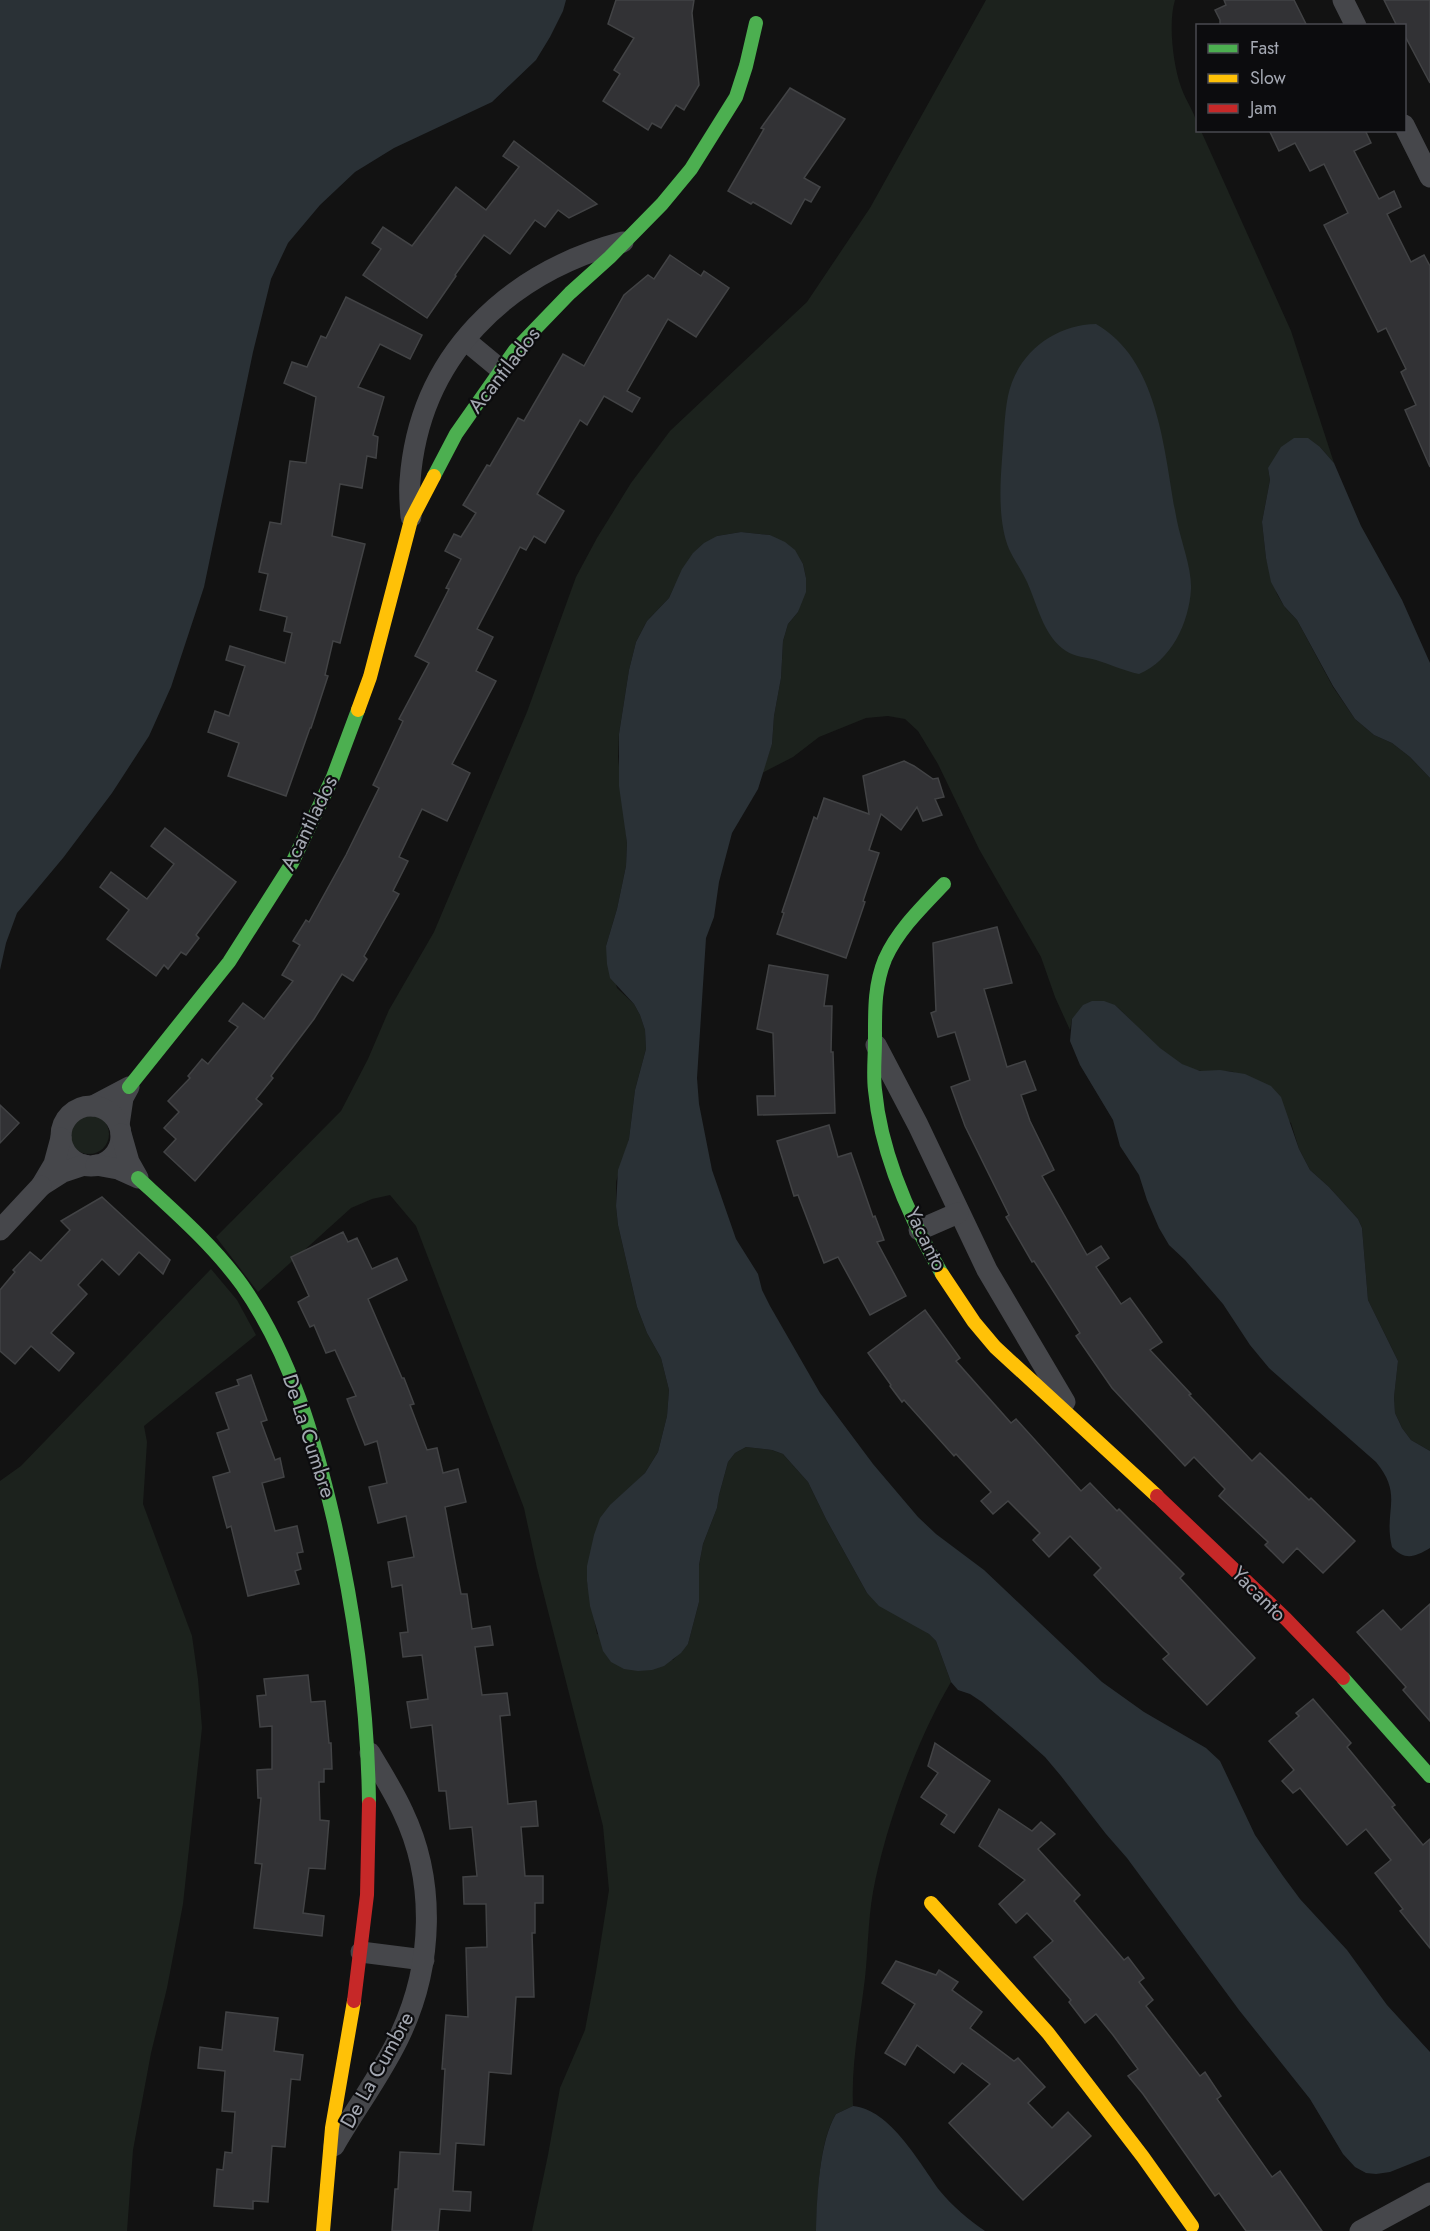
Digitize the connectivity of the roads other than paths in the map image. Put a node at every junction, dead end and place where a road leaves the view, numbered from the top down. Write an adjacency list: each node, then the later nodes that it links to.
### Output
1 (1343, 0): 3 (street)
2 (756, 23): 6 (street, Acantilados)
3 (1355, 24)
4 (1406, 129): 5 (street)
5 (1430, 177)
6 (626, 241): 7 (street, Acantilados); 8 (street, Acantilados)
7 (465, 340): 8 (street); 9 (street, Acantilados)
8 (500, 369): 9 (street, Acantilados)
9 (411, 520): 12 (street, Acantilados)
10 (944, 884): 11 (street, Yacanto)
11 (875, 1043): 19 (street, Yacanto); 21 (street, Yacanto)
12 (129, 1087): 13 (street); 14 (street)
13 (93, 1106): 14 (street); 15 (street)
14 (120, 1130): 16 (street); 17 (street)
15 (61, 1138): 16 (street); 18 (street)
16 (90, 1165): 17 (street); 18 (street)
17 (138, 1178): 23 (street, De La Cumbre)
18 (41, 1186): 20 (street)
19 (958, 1213): 21 (street); 22 (street, Yacanto)
20 (0, 1230)
21 (919, 1230): 22 (street, Yacanto)
22 (1079, 1422): 24 (street, Yacanto)
23 (366, 1745): 26 (street, De La Cumbre); 27 (street, De La Cumbre)
24 (1430, 1776)
25 (931, 1903): 30 (street)
26 (361, 1952): 27 (street); 28 (street, De La Cumbre)
27 (424, 1960): 28 (street, De La Cumbre)
28 (329, 2154): 31 (street, De La Cumbre)
29 (1430, 2193): 32 (street)
30 (1193, 2229)
31 (323, 2231)
32 (1360, 2231)

